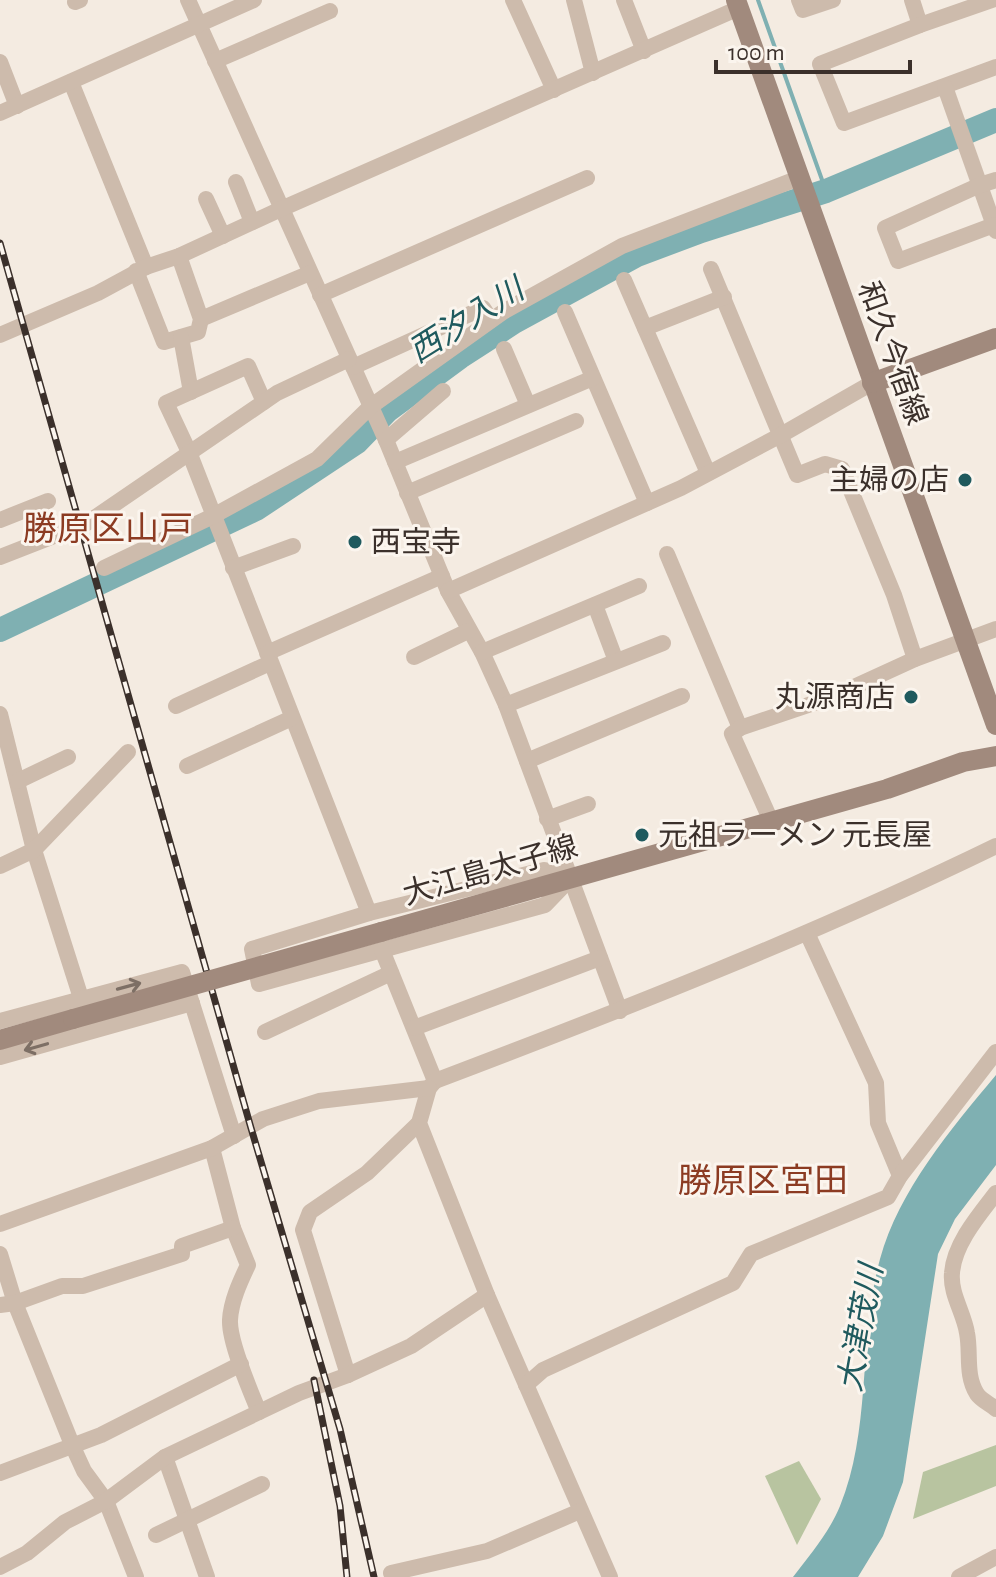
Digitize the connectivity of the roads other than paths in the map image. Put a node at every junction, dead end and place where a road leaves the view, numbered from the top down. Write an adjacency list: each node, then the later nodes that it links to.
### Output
1 (188, 0): 12 (street)
2 (254, 0): 12 (street)
3 (513, 0): 21 (street)
4 (574, 0): 18 (street)
5 (624, 0): 14 (street)
6 (799, 0): 7 (street)
7 (833, 0)
8 (912, 0): 13 (street)
9 (992, 0): 13 (street)
10 (737, 4): 14 (street); 25 (main road, 和久今宿線)
11 (330, 11): 15 (street)
12 (199, 25): 15 (street); 19 (street)
13 (920, 25): 20 (street)
14 (644, 51): 18 (street)
15 (215, 61): 29 (street)
16 (0, 62): 22 (street)
17 (996, 67): 20 (street)
18 (593, 73): 21 (street)
19 (71, 82): 22 (street); 34 (street)
20 (945, 87): 27 (street)
21 (554, 90): 29 (street)
22 (17, 106): 23 (street)
23 (0, 113)
24 (587, 178): 38 (street)
25 (800, 180): 42 (street); 50 (main road, 和久今宿線)
26 (236, 182): 30 (street)
27 (988, 183): 31 (street); 31 (street)
28 (206, 199): 32 (street)
29 (281, 209): 30 (street); 36 (street)
30 (252, 222): 32 (street)
31 (995, 228)
32 (223, 236): 33 (street)
33 (179, 256): 34 (street); 41 (street)
34 (141, 269): 44 (street); 45 (street)
35 (711, 269): 39 (street)
36 (310, 273): 38 (street); 41 (street)
37 (624, 280): 43 (street)
38 (320, 295): 48 (street)
39 (724, 297): 43 (street); 57 (street)
40 (565, 312): 49 (street)
41 (201, 319): 45 (street)
42 (491, 320): 48 (street); 55 (street)
43 (645, 328): 61 (street)
44 (0, 335)
45 (181, 337): 52 (street)
46 (996, 338): 50 (main road)
47 (504, 349): 54 (street)
48 (351, 363): 53 (street); 55 (street)
49 (593, 378): 54 (street); 64 (street)
50 (872, 383): 57 (street); 77 (main road, 和久今宿線)
51 (443, 391): 58 (street)
52 (191, 392): 53 (street); 59 (street)
53 (264, 402): 59 (street)
54 (528, 405): 60 (street)
55 (370, 407): 58 (street); 65 (street)
56 (576, 421): 62 (street)
57 (781, 435): 61 (street); 82 (street)
58 (386, 440): 60 (street)
59 (189, 452): 65 (street); 69 (street)
60 (395, 462): 62 (street)
61 (708, 473): 64 (street)
62 (407, 493): 72 (street)
63 (48, 501): 66 (street)
64 (647, 503): 72 (street)
65 (213, 516): 70 (street); 71 (street)
66 (0, 520)
67 (293, 546): 71 (street)
68 (667, 554): 90 (street)
69 (0, 557)
70 (104, 568)
71 (233, 568): 81 (street)
72 (445, 584): 76 (street); 81 (street)
73 (639, 586): 74 (street)
74 (595, 605): 79 (street); 83 (street)
75 (996, 629): 77 (street)
76 (468, 631): 79 (street); 80 (street)
77 (966, 642): 82 (street); 89 (main road, 和久今宿線)
78 (663, 643): 83 (street)
79 (482, 652): 85 (street)
80 (414, 657)
81 (268, 658): 86 (street); 88 (street)
82 (915, 659): 90 (street)
83 (616, 661): 85 (street)
84 (682, 696): 94 (street)
85 (506, 705): 94 (street)
86 (176, 706)
87 (0, 714): 96 (street)
88 (292, 718): 95 (street); 104 (street)
89 (996, 725)
90 (740, 728): 99 (street)
91 (128, 752): 101 (street)
92 (996, 756): 99 (main road, 大江島太子線)
93 (68, 757): 96 (street)
94 (527, 761): 98 (street)
95 (187, 766)
96 (18, 781): 101 (street)
97 (588, 804): 98 (street)
98 (547, 819): 103 (street)
99 (771, 821): 103 (main road, 大江島太子線)
100 (996, 846): 105 (street)
101 (34, 850): 102 (street); 109 (street)
102 (0, 866)
103 (571, 878): 104 (street); 106 (main road, 大江島太子線); 107 (street)
104 (369, 913): 106 (street)
105 (807, 933): 111 (street); 122 (street)
106 (382, 941): 108 (street); 115 (main road, 大江島太子線, bridge)
107 (600, 958): 111 (street); 113 (street)
108 (391, 973): 113 (street); 114 (street)
109 (81, 998): 110 (street, one-way to 110); 112 (street)
110 (192, 1003): 117 (street, one-way to 117); 120 (street)
111 (620, 1011): 118 (street)
112 (0, 1021)
113 (414, 1028): 118 (street)
114 (265, 1032)
115 (0, 1040)
116 (996, 1052): 122 (street)
117 (0, 1057)
118 (432, 1084): 119 (street); 120 (street)
119 (419, 1123): 127 (street); 130 (street)
120 (234, 1136): 121 (street)
121 (212, 1148): 124 (street); 125 (street)
122 (900, 1176): 131 (street)
123 (996, 1193): 132 (street)
124 (0, 1224)
125 (233, 1228): 128 (street); 129 (street)
126 (0, 1254): 128 (street)
127 (487, 1295): 130 (street); 131 (street)
128 (8, 1304): 134 (street)
129 (241, 1364): 133 (street); 134 (street)
130 (348, 1375): 133 (street)
131 (526, 1385): 139 (street)
132 (996, 1409)
133 (259, 1412): 135 (street)
134 (73, 1447): 136 (street); 138 (street)
135 (165, 1457): 138 (street); 140 (street)
136 (0, 1473)
137 (262, 1484): 140 (street)
138 (106, 1501): 143 (street); 145 (street)
139 (580, 1511): 144 (street); 147 (street)
140 (189, 1520): 141 (street); 146 (street)
141 (156, 1535)
142 (996, 1557): 148 (street)
143 (0, 1567)
144 (391, 1573)
145 (136, 1577)
146 (207, 1577)
147 (610, 1577)
148 (959, 1577)

